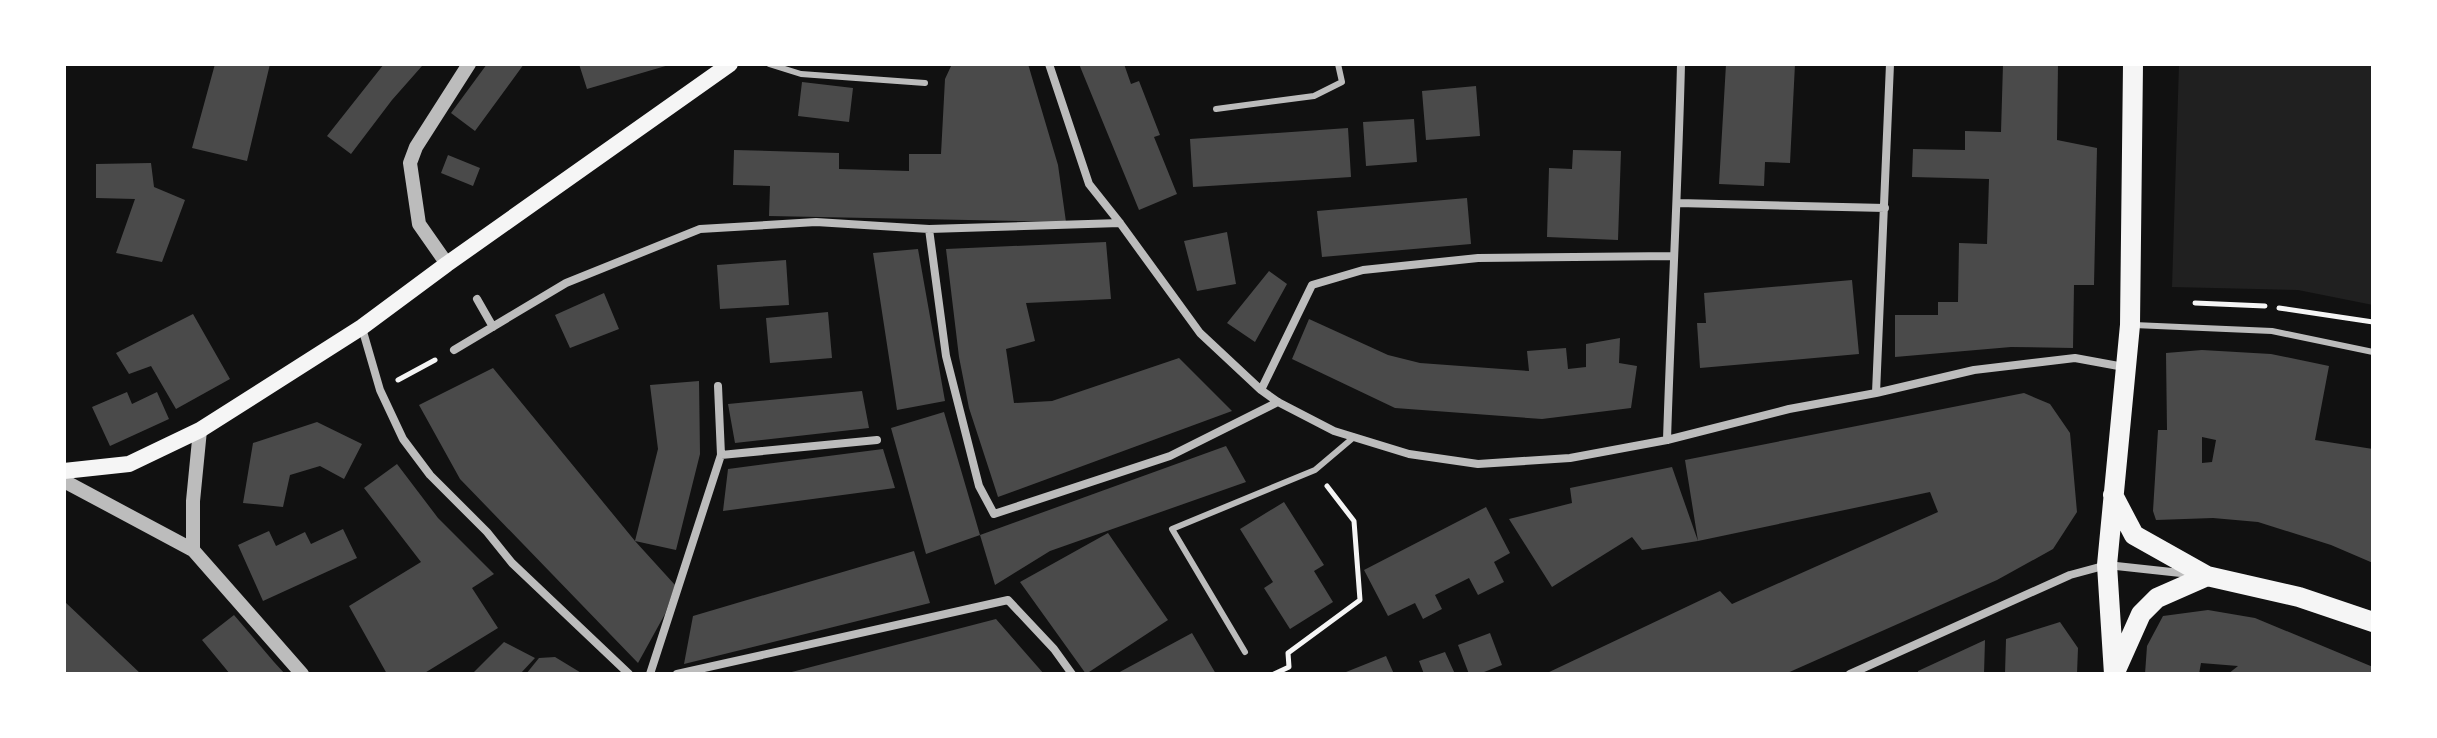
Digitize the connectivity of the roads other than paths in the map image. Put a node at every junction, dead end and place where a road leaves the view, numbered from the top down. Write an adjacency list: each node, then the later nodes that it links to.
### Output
1 (469, 64): 16 (street)
2 (730, 64): 16 (main road)
3 (769, 64): 9 (lane)
4 (1049, 64): 13 (street)
5 (1338, 64): 10 (lane)
6 (1681, 64): 11 (street)
7 (1890, 64): 12 (street)
8 (2133, 64): 18 (main road)
9 (925, 83)
10 (1216, 109)
11 (1678, 203): 12 (street); 15 (street)
12 (1885, 208): 26 (street)
13 (1120, 223): 14 (street); 25 (street)
14 (929, 229): 20 (street); 27 (street)
15 (1674, 256): 25 (street); 31 (street)
16 (447, 264): 19 (main road)
17 (477, 299): 20 (street)
18 (2130, 325): 22 (lane); 23 (main road)
19 (362, 327): 28 (main road); 42 (street)
20 (493, 327): 21 (street)
21 (454, 350)
22 (2373, 352)
23 (2125, 367): 26 (street); 35 (main road)
24 (718, 386): 32 (street)
25 (1261, 390): 27 (street)
26 (1876, 393): 31 (street)
27 (1278, 402): 29 (street)
28 (200, 430): 33 (main road); 36 (street)
29 (1354, 437): 31 (street); 40 (lane)
30 (877, 440): 32 (street)
31 (1667, 440)
32 (721, 455): 43 (street)
33 (64, 471)
34 (64, 481): 36 (street)
35 (2113, 495): 37 (main road); 38 (main road)
36 (193, 550): 41 (street)
37 (2107, 565): 38 (street); 46 (street); 47 (main road)
38 (2207, 576): 39 (main road); 47 (main road)
39 (2373, 622)
40 (1245, 652)
41 (302, 674)
42 (629, 674)
43 (650, 674)
44 (677, 674): 45 (street)
45 (1072, 674)
46 (1850, 674)
47 (2114, 674)

